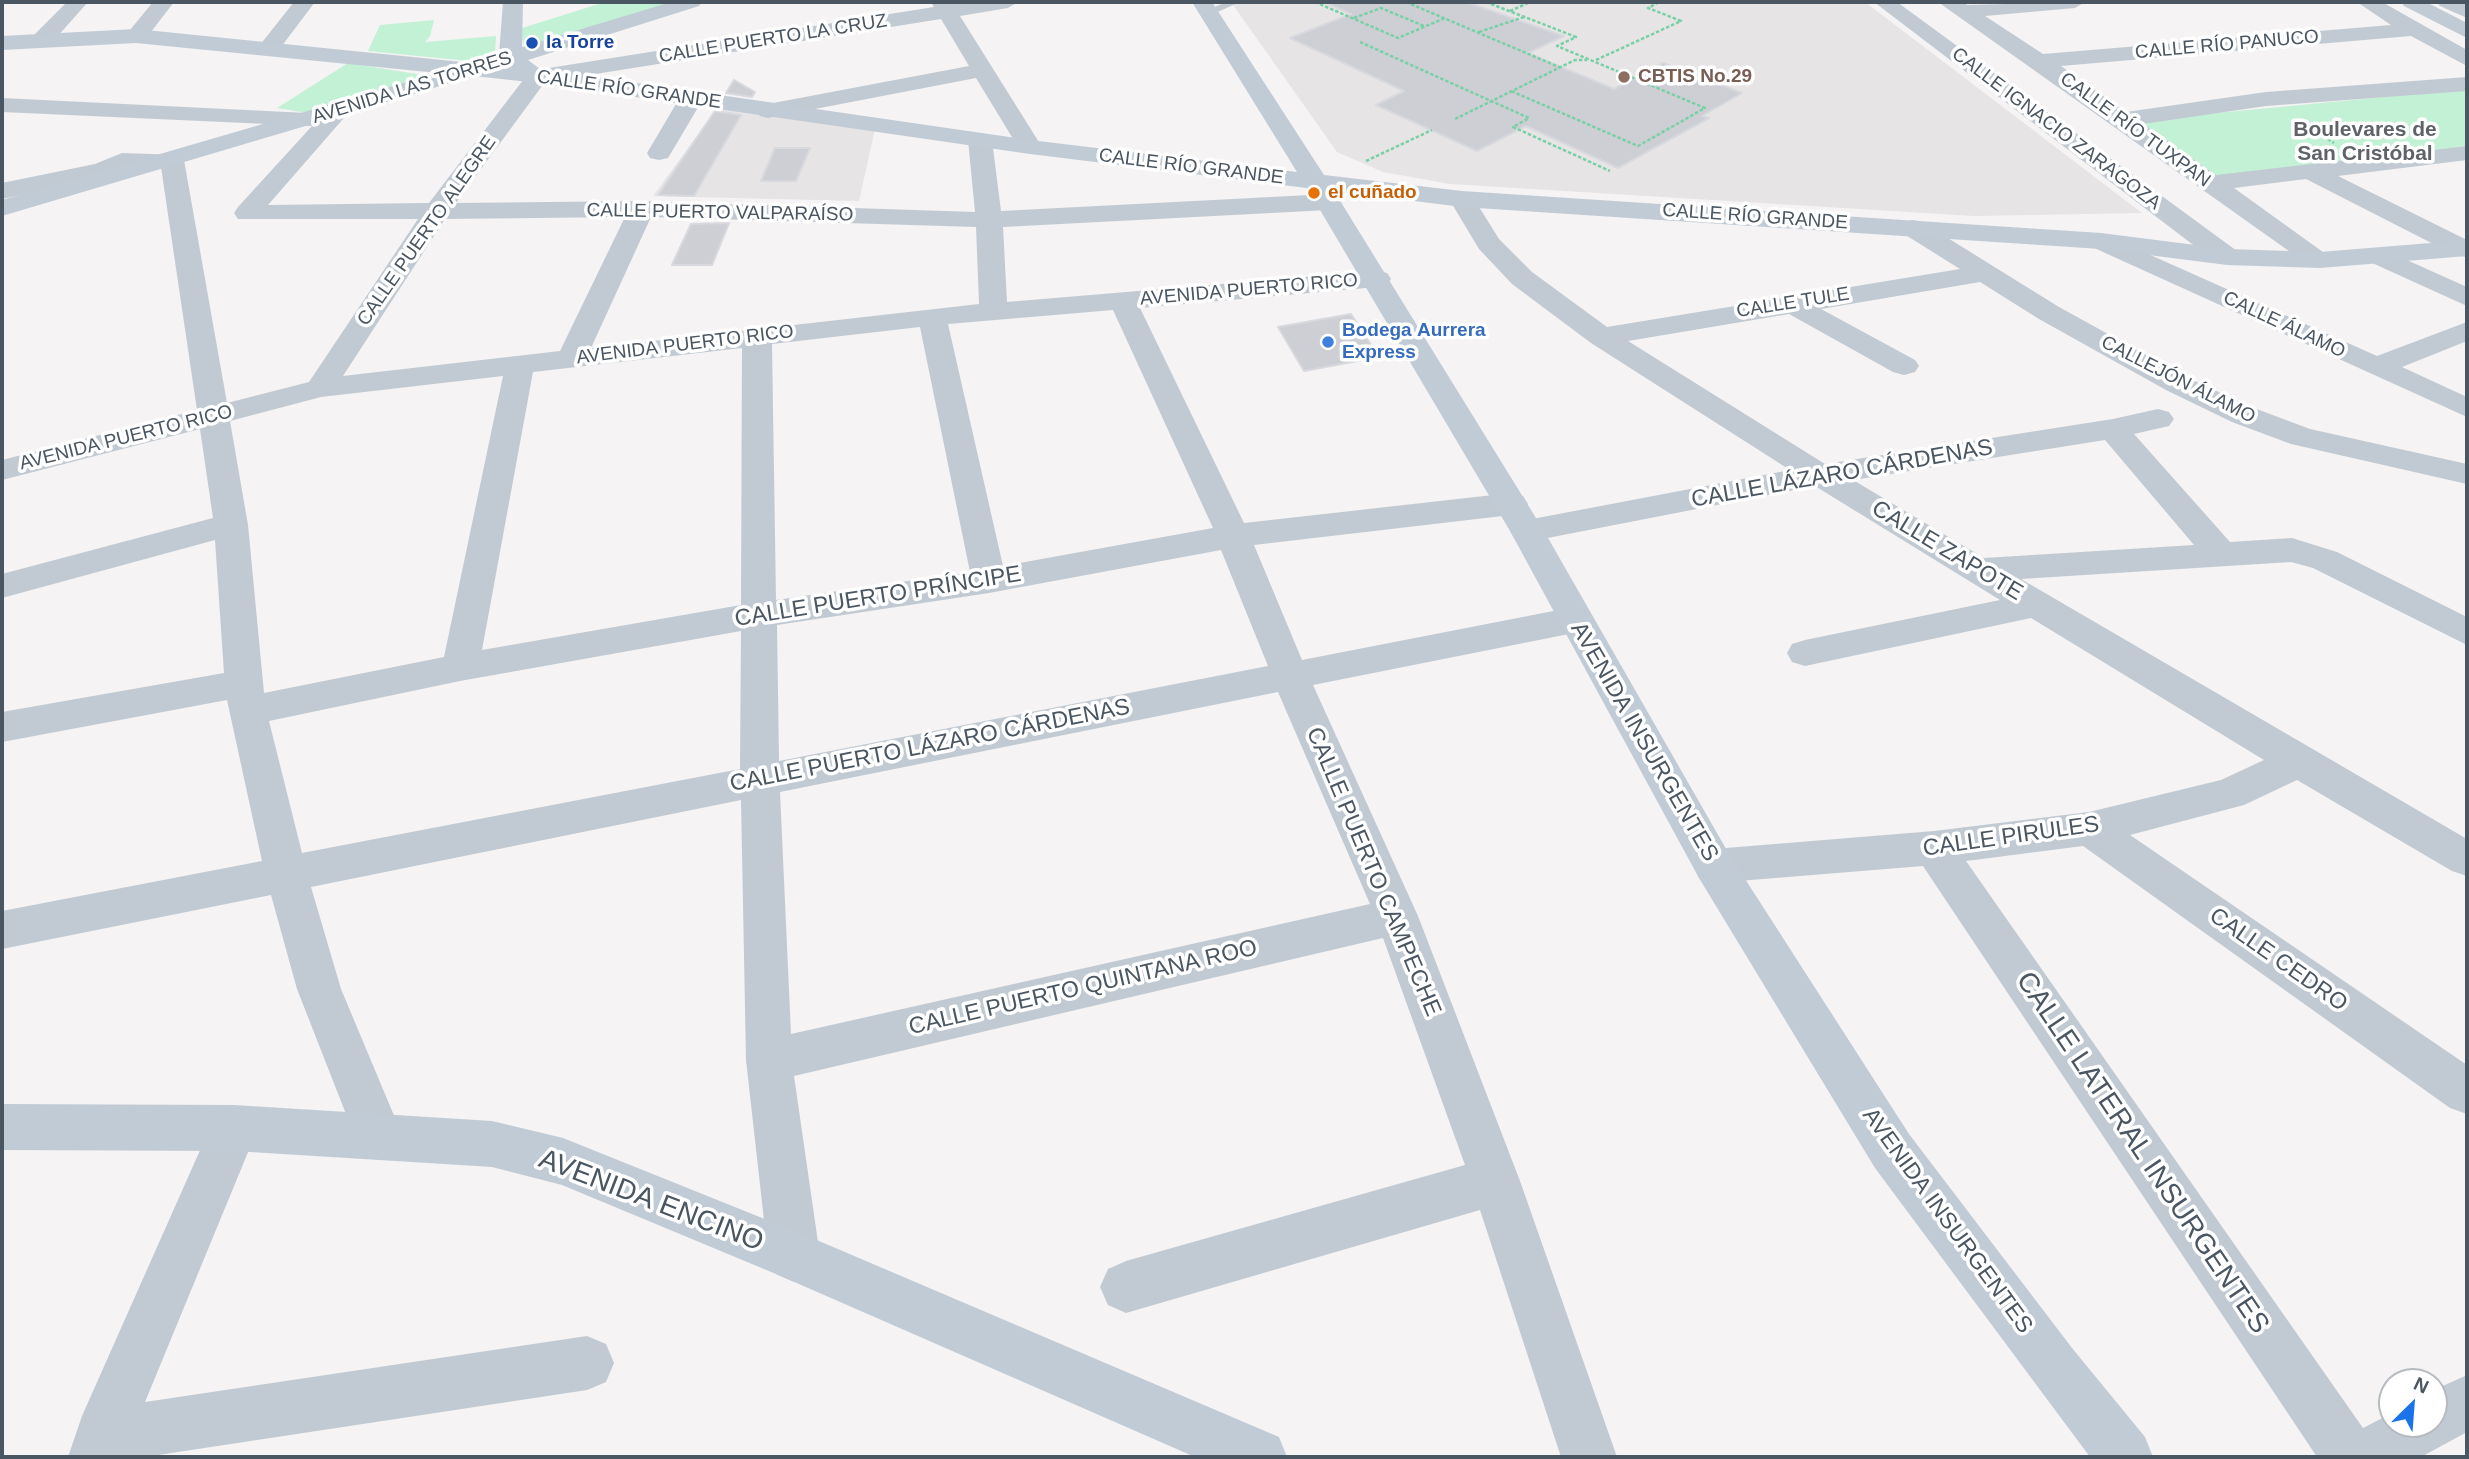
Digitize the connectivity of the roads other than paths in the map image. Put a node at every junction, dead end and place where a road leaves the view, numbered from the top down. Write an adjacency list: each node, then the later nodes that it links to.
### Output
1 (78, 2): 19 (street)
2 (164, 2): 18 (street)
3 (309, 2): 21 (street)
4 (513, 2): 22 (main road)
5 (692, 2): 22 (main road, AVENIDA LAS TORRES)
6 (1007, 2): 13 (street, CALLE PUERTO LA CRUZ)
7 (1884, 2): 53 (street, CALLE IGNACIO ZARAGOZA)
8 (2075, 2): 14 (street)
9 (2367, 2): 16 (street)
10 (2411, 2): 17 (main road)
11 (2447, 2): 15 (street)
12 (1215, 5): 43 (main road, AVENIDA INSURGENTES)
13 (943, 7): 26 (street); 27 (street, CALLE PUERTO LA CRUZ)
14 (1955, 7): 24 (street, CALLE RÍO TUXPAN)
15 (2467, 12)
16 (2415, 29): 23 (street); 24 (street, CALLE RÍO PANUCO)
17 (2467, 32)
18 (136, 36): 19 (main road, CALLE RÍO GRANDE); 21 (main road, CALLE RÍO GRANDE)
19 (40, 42): 20 (main road, CALLE RÍO GRANDE)
20 (2, 43)
21 (267, 50): 25 (main road, CALLE RÍO GRANDE)
22 (510, 57): 25 (main road, AVENIDA LAS TORRES); 27 (main road)
23 (2467, 59)
24 (2039, 61): 34 (street, CALLE RÍO TUXPAN)
25 (462, 70): 27 (main road, CALLE RÍO GRANDE); 31 (main road, AVENIDA LAS TORRES)
26 (983, 70): 32 (street); 36 (street)
27 (538, 76): 29 (main road, CALLE RÍO GRANDE); 47 (street, CALLE PUERTO ALEGRE)
28 (2467, 84): 34 (street)
29 (691, 99): 32 (main road, CALLE RÍO GRANDE); 37 (street)
30 (2, 105): 33 (street)
31 (338, 111): 33 (main road, AVENIDA LAS TORRES); 47 (street, CALLE PUERTO VALPARAÍSO)
32 (768, 111): 35 (main road, CALLE RÍO GRANDE)
33 (307, 120): 39 (main road, AVENIDA LAS TORRES)
34 (2119, 120): 42 (street, CALLE RÍO TUXPAN)
35 (981, 140): 36 (main road, CALLE RÍO GRANDE); 48 (street)
36 (1030, 147): 43 (main road, CALLE RÍO GRANDE)
37 (659, 153)
38 (2467, 153): 40 (street)
39 (172, 160): 41 (street, AVENIDA LAS TORRES); 45 (main road, AVENIDA LAS TORRES); 71 (street)
40 (2309, 171): 42 (street); 51 (street)
41 (9, 181)
42 (2209, 184): 54 (street, CALLE RÍO TUXPAN)
43 (1323, 193): 44 (main road, CALLE RÍO GRANDE); 48 (street, CALLE PUERTO VALPARAÍSO); 56 (main road, AVENIDA INSURGENTES)
44 (1462, 199): 49 (main road, CALLE RÍO GRANDE); 64 (street, CALLE ZAPOTE)
45 (2, 208)
46 (642, 209): 47 (street, CALLE PUERTO VALPARAÍSO); 48 (street, CALLE PUERTO VALPARAÍSO); 65 (street)
47 (436, 212): 69 (street, CALLE PUERTO ALEGRE)
48 (989, 220): 60 (street)
49 (1913, 228): 50 (main road, CALLE RÍO GRANDE); 55 (street, CALLEJÓN ÁLAMO)
50 (2101, 241): 53 (main road, CALLE RÍO GRANDE); 68 (street, CALLE ÁLAMO)
51 (2466, 249): 52 (main road, CALLE RÍO GRANDE)
52 (2380, 256): 54 (main road, CALLE RÍO GRANDE); 57 (street)
53 (2227, 257): 54 (main road, CALLE RÍO GRANDE)
54 (2320, 260)
55 (1985, 273): 59 (street, CALLE TULE); 75 (street, CALLEJÓN ÁLAMO)
56 (1377, 279): 58 (street, AVENIDA PUERTO RICO); 77 (main road, AVENIDA INSURGENTES)
57 (2467, 298)
58 (1123, 301): 60 (street, AVENIDA PUERTO RICO); 79 (street, CALLE PUERTO CAMPECHE)
59 (1790, 303): 64 (street, CALLE TULE); 67 (street)
60 (993, 312): 61 (street, AVENIDA PUERTO RICO)
61 (932, 317): 63 (street, AVENIDA PUERTO RICO); 82 (street)
62 (2467, 331): 68 (street)
63 (757, 337): 65 (street, AVENIDA PUERTO RICO); 85 (street)
64 (1601, 337): 76 (street, CALLE ZAPOTE)
65 (571, 359): 66 (street, AVENIDA PUERTO RICO)
66 (520, 364): 69 (street, AVENIDA PUERTO RICO); 89 (street)
67 (1904, 366)
68 (2376, 367): 70 (street, CALLE ÁLAMO)
69 (320, 388): 71 (street, AVENIDA PUERTO RICO)
70 (2467, 408)
71 (213, 416): 74 (street, AVENIDA PUERTO RICO); 78 (street)
72 (2158, 419): 73 (street, CALLE LÁZARO CÁRDENAS)
73 (2113, 429): 76 (street, CALLE LÁZARO CÁRDENAS); 80 (street)
74 (2, 470)
75 (2467, 474)
76 (1820, 475): 77 (street, CALLE LÁZARO CÁRDENAS); 81 (street, CALLE ZAPOTE)
77 (1519, 517): 79 (street, CALLE PUERTO PRÍNCIPE); 86 (main road, AVENIDA INSURGENTES)
78 (231, 525): 83 (street); 91 (street)
79 (1233, 536): 82 (street, CALLE PUERTO PRÍNCIPE); 90 (street, CALLE PUERTO CAMPECHE)
80 (2222, 555): 81 (street); 87 (street)
81 (1979, 570): 84 (street, CALLE ZAPOTE)
82 (989, 581): 85 (street, CALLE PUERTO PRÍNCIPE)
83 (2, 586)
84 (2035, 605): 88 (street); 93 (street, CALLE ZAPOTE)
85 (758, 615): 89 (street, CALLE PUERTO PRÍNCIPE); 94 (street)
86 (1574, 620): 90 (street, CALLE PUERTO LÁZARO CÁRDENAS); 98 (main road, AVENIDA INSURGENTES)
87 (2467, 632)
88 (1805, 653)
89 (460, 667): 91 (street, CALLE PUERTO PRÍNCIPE)
90 (1290, 676): 94 (street, CALLE PUERTO LÁZARO CÁRDENAS); 100 (street, CALLE PUERTO CAMPECHE)
91 (246, 697): 92 (street, CALLE PUERTO PRÍNCIPE); 99 (street)
92 (2, 727)
93 (2298, 762): 95 (street, CALLE PIRULES); 97 (street, CALLE ZAPOTE)
94 (760, 780): 99 (street, CALLE PUERTO LÁZARO CÁRDENAS); 102 (street)
95 (2089, 828): 96 (street, CALLE PIRULES); 103 (street, CALLE CEDRO)
96 (1934, 848): 98 (street, CALLE PIRULES); 118 (street, CALLE LATERAL INSURGENTES)
97 (2467, 859)
98 (1714, 866): 117 (main road, AVENIDA INSURGENTES)
99 (286, 873): 101 (street, CALLE PUERTO LÁZARO CÁRDENAS); 106 (street)
100 (1396, 916): 102 (street, CALLE PUERTO QUINTANA ROO); 107 (street, CALLE PUERTO CAMPECHE)
101 (2, 930)
102 (769, 1060): 108 (street)
103 (2467, 1092)
104 (2, 1127): 105 (main road, AVENIDA ENCINO)
105 (234, 1128): 106 (main road, AVENIDA ENCINO); 114 (street)
106 (379, 1137): 108 (main road, AVENIDA ENCINO)
107 (1495, 1181): 109 (street); 116 (street, CALLE PUERTO CAMPECHE)
108 (794, 1256): 115 (main road, AVENIDA ENCINO)
109 (1126, 1287)
110 (587, 1363): 114 (street)
111 (2467, 1402): 112 (street)
112 (2448, 1412)
113 (2401, 1438): 119 (street)
114 (98, 1447)
115 (1259, 1457)
116 (1589, 1457)
117 (2125, 1457)
118 (2350, 1457)
119 (2366, 1457)

